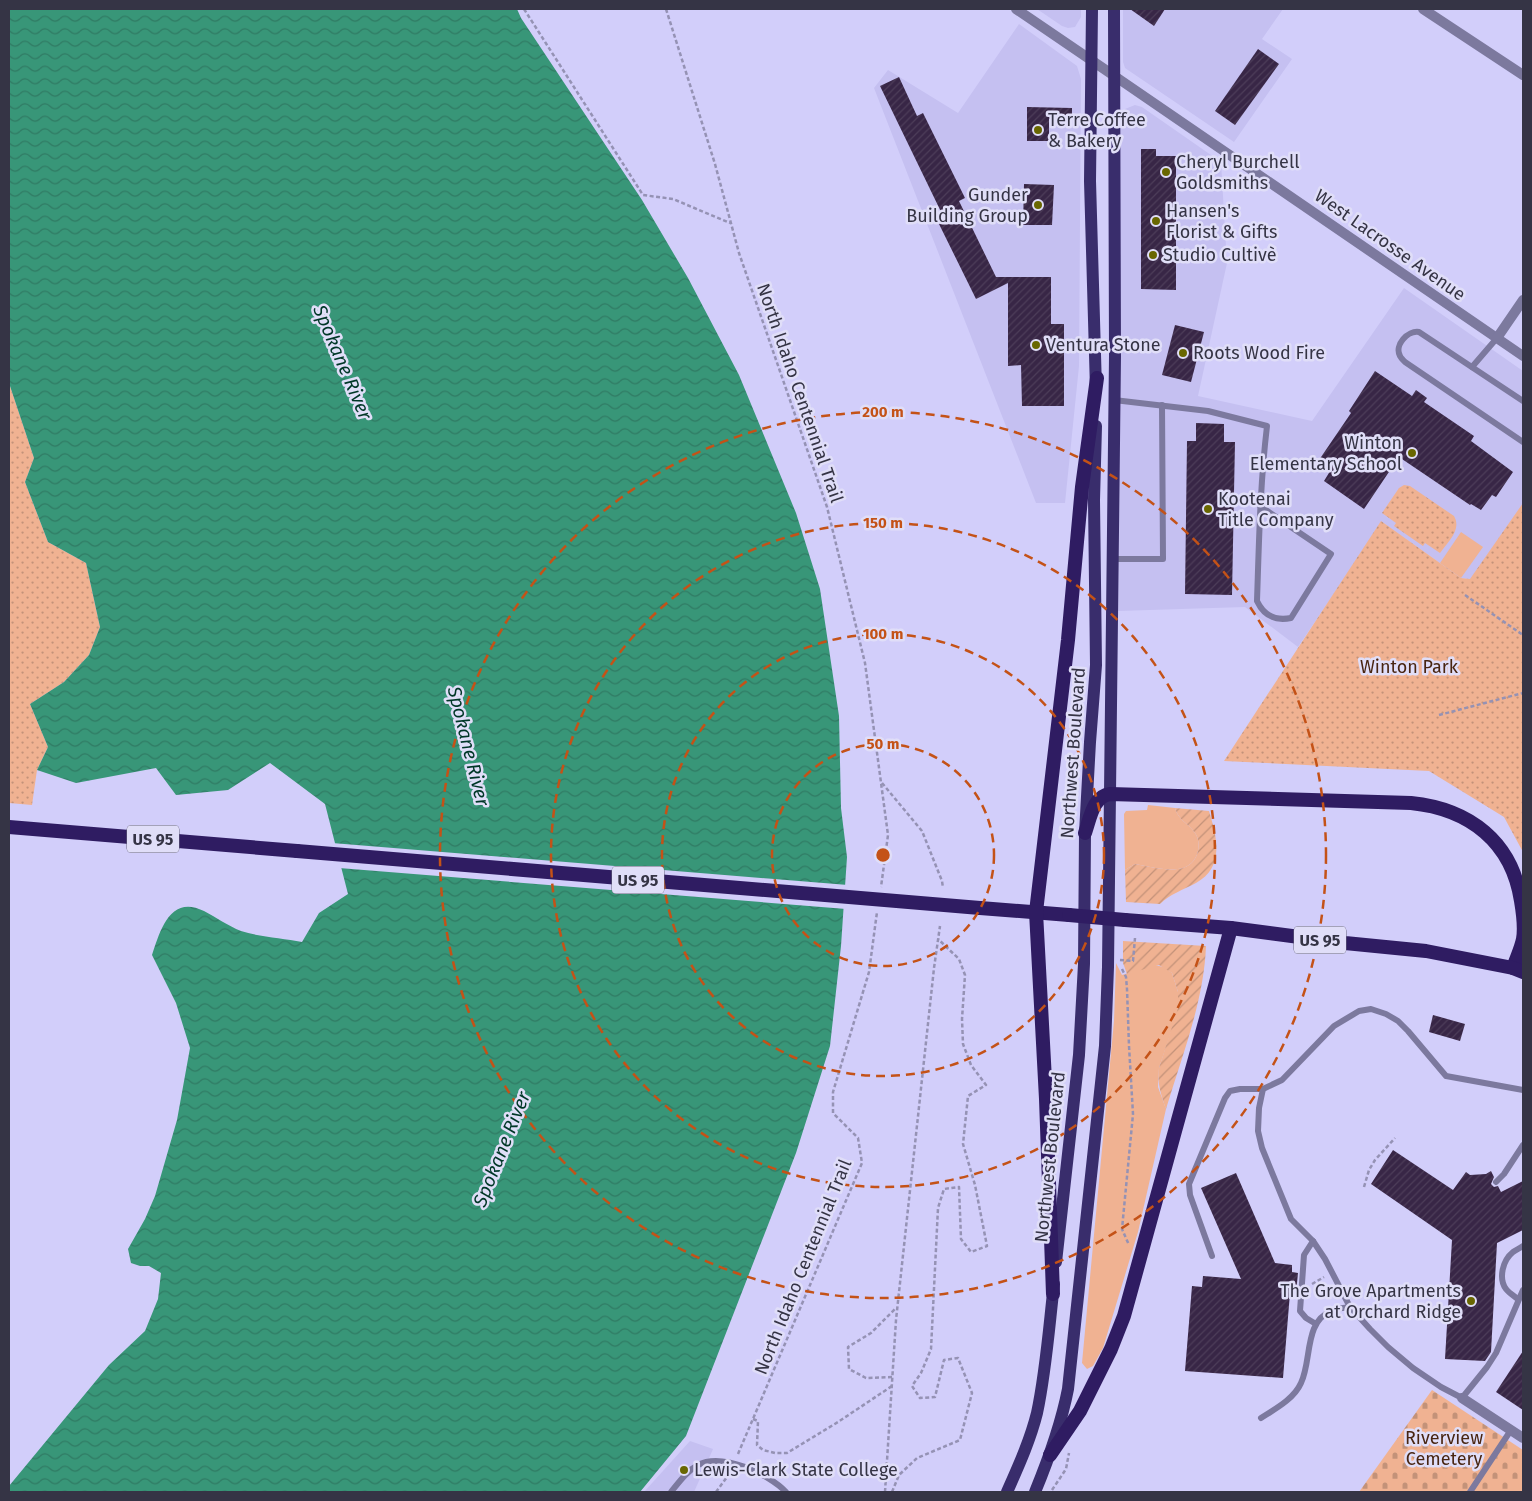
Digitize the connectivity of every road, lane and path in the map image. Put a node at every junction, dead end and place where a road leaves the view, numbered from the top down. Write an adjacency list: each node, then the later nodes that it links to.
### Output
1 (524, 9): 10 (path)
2 (666, 9): 10 (path, North Idaho Centennial Trail)
3 (1016, 9): 7 (street, West Lacrosse Avenue)
4 (1092, 9): 7 (main road, Northwest Boulevard)
5 (1114, 9): 8 (main road, Northwest Boulevard)
6 (1423, 9): 9 (street)
7 (1092, 60): 8 (street, West Lacrosse Avenue); 15 (main road, Northwest Boulevard)
8 (1113, 74): 12 (street, West Lacrosse Avenue); 16 (main road, Northwest Boulevard)
9 (1523, 76)
10 (730, 223): 26 (path, North Idaho Centennial Trail)
11 (1523, 300): 12 (street)
12 (1497, 338): 13 (street, West Lacrosse Avenue); 14 (lane)
13 (1523, 356)
14 (1472, 367): 17 (lane); 19 (lane)
15 (1097, 378): 29 (main road, Northwest Boulevard); 33 (highway)
16 (1114, 400): 18 (lane); 21 (main road, Northwest Boulevard)
17 (1523, 401)
18 (1162, 406): 20 (lane); 21 (lane)
19 (1523, 442)
20 (1260, 506): 20 (lane)
21 (1112, 559): 27 (main road, Northwest Boulevard)
22 (1465, 595): 23 (path)
23 (1523, 635)
24 (1523, 693): 25 (path)
25 (1439, 715)
26 (881, 782): 30 (path); 31 (path, North Idaho Centennial Trail)
27 (1110, 794): 29 (highway); 38 (highway); 65 (main road, Northwest Boulevard)
28 (9, 827): 33 (highway, US 95, bridge)
29 (1085, 833): 52 (main road, Northwest Boulevard)
30 (943, 888)
31 (880, 890)
32 (878, 908): 61 (path, North Idaho Centennial Trail)
33 (1036, 912): 35 (highway, US 95, bridge); 52 (highway)
34 (940, 926): 37 (path)
35 (1231, 928): 38 (highway, US 95); 48 (highway)
36 (1135, 938): 48 (path)
37 (938, 939): 54 (path); 71 (path)
38 (1518, 970)
39 (1263, 1089): 40 (lane); 45 (lane); 47 (lane)
40 (1523, 1090)
41 (1395, 1138): 44 (path)
42 (1523, 1145): 43 (lane)
43 (1496, 1182)
44 (1364, 1187)
45 (1313, 1241): 49 (lane); 50 (lane)
46 (1523, 1246): 53 (lane)
47 (1212, 1256)
48 (1141, 1257): 65 (highway)
49 (1332, 1272): 50 (path); 55 (lane)
50 (1302, 1284): 56 (lane)
51 (1523, 1290): 53 (lane)
52 (1053, 1294): 72 (main road, Northwest Boulevard)
53 (1518, 1299): 59 (lane)
54 (897, 1307): 57 (path); 57 (path)
55 (1350, 1307): 56 (lane); 59 (lane)
56 (1316, 1324): 60 (lane)
57 (892, 1376): 58 (path)
58 (892, 1386): 61 (path); 70 (path)
59 (1462, 1398): 62 (street)
60 (1261, 1418)
61 (754, 1419): 66 (path, North Idaho Centennial Trail)
62 (1511, 1430): 63 (street); 75 (lane)
63 (1523, 1438)
64 (1070, 1446): 74 (path)
65 (1050, 1456): 73 (main road, Northwest Boulevard)
66 (734, 1464): 67 (lane); 68 (path, North Idaho Centennial Trail); 69 (lane)
67 (671, 1492)
68 (716, 1492)
69 (786, 1492)
70 (885, 1492)
71 (892, 1492)
72 (1007, 1492)
73 (1035, 1492)
74 (1050, 1492)
75 (1470, 1492)

